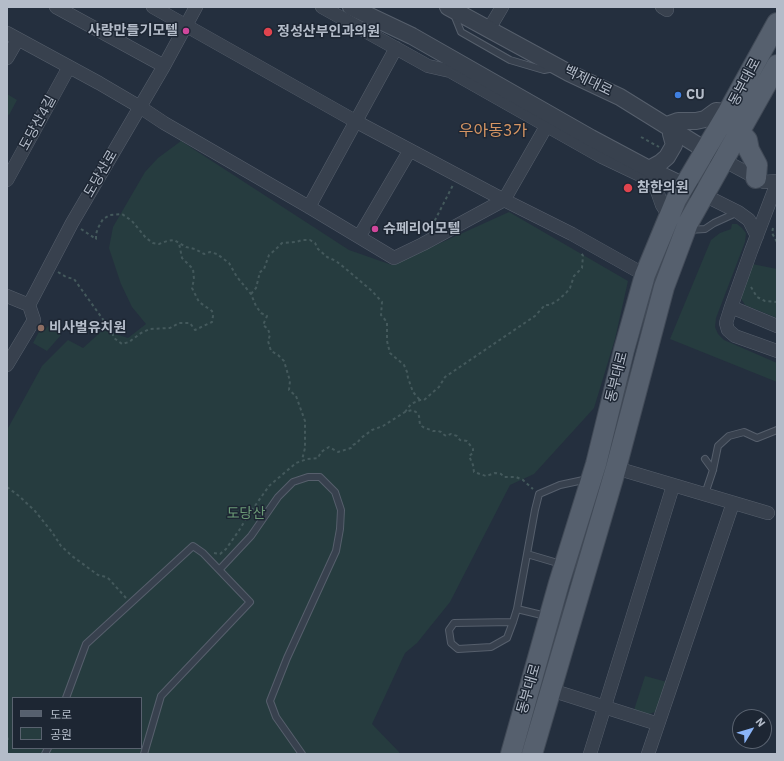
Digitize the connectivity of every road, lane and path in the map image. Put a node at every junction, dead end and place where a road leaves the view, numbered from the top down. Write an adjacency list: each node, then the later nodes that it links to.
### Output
1 (56, 7): 15 (street)
2 (153, 7): 9 (street)
3 (196, 7): 9 (street, 도당산로)
4 (322, 7): 12 (street)
5 (351, 7): 19 (street)
6 (502, 7): 10 (street)
7 (451, 8): 10 (street, 백제대로); 17 (lane)
8 (777, 23): 22 (main road, 동부대로)
9 (186, 25): 15 (street, 도당산로); 23 (street)
10 (489, 29): 17 (street, 백제대로)
11 (13, 36): 13 (street); 16 (street)
12 (396, 48): 18 (street); 23 (street)
13 (7, 58)
14 (777, 65): 26 (main road, 동부대로)
15 (164, 66): 21 (street, 도당산로)
16 (69, 67): 21 (street); 38 (street, 도당산4길)
17 (559, 67): 25 (street, 백제대로)
18 (450, 71): 19 (street); 20 (street)
19 (472, 71): 20 (street); 27 (street)
20 (483, 90): 24 (street)
21 (140, 107): 43 (street); 46 (street, 도당산로)
22 (728, 112): 25 (street); 32 (main road, 동부대로)
23 (355, 121): 30 (street); 43 (street)
24 (547, 125): 29 (street); 42 (street)
25 (669, 126): 32 (street, 백제대로); 35 (street)
26 (740, 132): 34 (main road, 동부대로); 37 (main road)
27 (590, 137): 29 (street); 33 (street); 35 (street)
28 (641, 137): 31 (path)
29 (568, 138): 33 (street)
30 (410, 150): 36 (street); 50 (street)
31 (665, 150)
32 (706, 150): 34 (street, 백제대로); 40 (main road, 동부대로)
33 (602, 157): 45 (street)
34 (723, 160): 37 (street); 41 (main road, 동부대로)
35 (649, 169): 40 (street)
36 (458, 175): 42 (street); 52 (path)
37 (756, 178): 39 (street)
38 (7, 180)
39 (777, 182): 49 (street)
40 (684, 186): 41 (street); 45 (main road, 동부대로)
41 (704, 195): 44 (street); 47 (main road, 동부대로)
42 (504, 200): 48 (street); 52 (street)
43 (309, 207): 50 (street)
44 (738, 212): 47 (lane); 49 (street)
45 (669, 216): 54 (main road, 동부대로)
46 (72, 223): 51 (path); 53 (street, 도당산로)
47 (685, 230): 69 (main road, 동부대로)
48 (572, 234): 54 (street); 64 (path)
49 (757, 236): 60 (street)
50 (359, 237): 52 (street)
51 (179, 243): 53 (path); 56 (path)
52 (423, 244)
53 (50, 266): 59 (street, 도당산로)
54 (645, 275): 71 (main road, 동부대로)
55 (750, 287): 58 (path)
56 (251, 294): 64 (path); 68 (path)
57 (7, 296): 59 (street)
58 (777, 302)
59 (29, 305): 63 (street)
60 (731, 307): 61 (street); 62 (street)
61 (777, 326)
62 (777, 351)
63 (7, 365)
64 (420, 400): 65 (path)
65 (405, 412): 68 (path); 74 (path)
66 (777, 430): 70 (lane)
67 (705, 459): 70 (lane)
68 (302, 460): 78 (path)
69 (616, 468): 72 (street); 86 (main road, 동부대로)
70 (713, 470): 75 (lane)
71 (592, 478): 74 (lane); 80 (main road, 동부대로)
72 (673, 486): 75 (street); 88 (street)
73 (7, 487): 82 (path)
74 (539, 494): 79 (lane)
75 (705, 495): 76 (street)
76 (732, 503): 77 (street); 89 (street)
77 (768, 513)
78 (203, 553): 81 (lane); 82 (lane)
79 (527, 554): 80 (lane); 83 (lane)
80 (565, 565): 84 (main road, 동부대로)
81 (220, 569): 92 (lane); 93 (lane)
82 (131, 603): 87 (lane)
83 (517, 609): 84 (lane); 85 (lane)
84 (550, 616): 94 (main road, 동부대로)
85 (513, 622): 85 (lane)
86 (551, 690): 88 (street); 95 (main road, 동부대로)
87 (66, 697)
88 (605, 706): 89 (street); 96 (street)
89 (658, 724): 97 (street)
90 (7, 737): 91 (path)
91 (7, 740)
92 (144, 754)
93 (302, 754)
94 (511, 754)
95 (532, 754)
96 (590, 754)
97 (648, 754)

